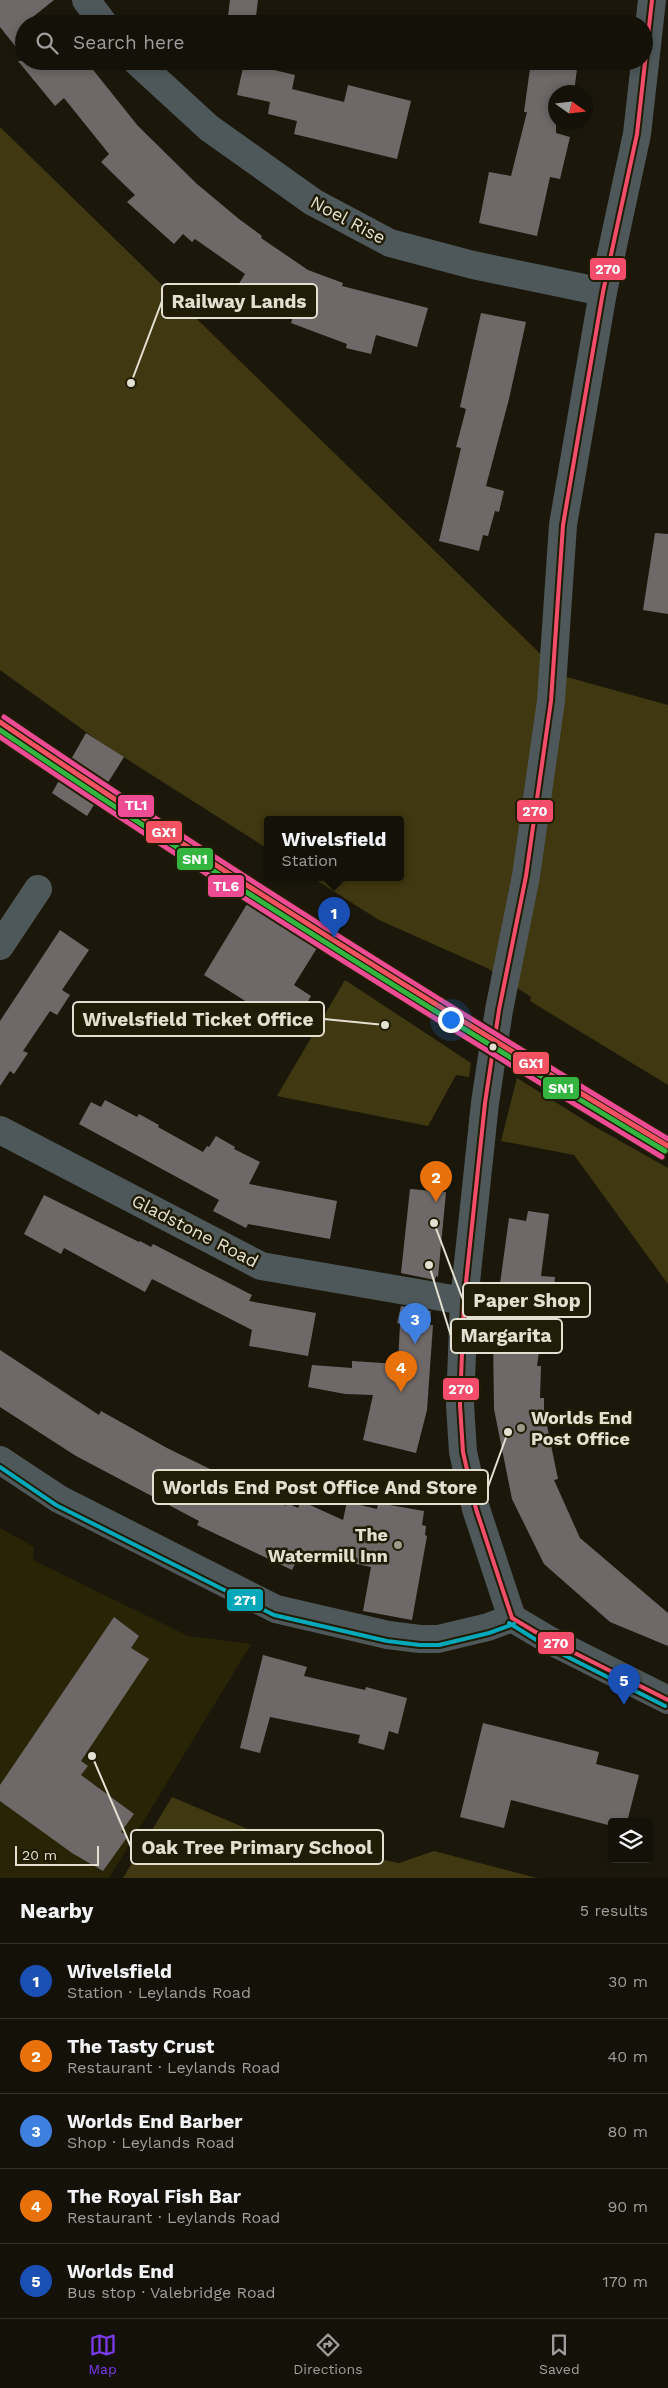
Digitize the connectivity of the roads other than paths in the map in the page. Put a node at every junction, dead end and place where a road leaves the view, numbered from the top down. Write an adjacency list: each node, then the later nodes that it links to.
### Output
1 (86, 0): 3 (street)
2 (652, 0): 4 (street)
3 (97, 15)
4 (650, 15)
5 (146, 70): 7 (street, Noel Rise)
6 (644, 70): 7 (street)
7 (603, 292): 11 (street)
8 (38, 889): 9 (street)
9 (0, 946)
10 (0, 1130): 11 (street, Gladstone Road)
11 (464, 1301): 13 (street)
12 (0, 1460): 13 (street)
13 (512, 1618): 14 (street)
14 (668, 1700)

